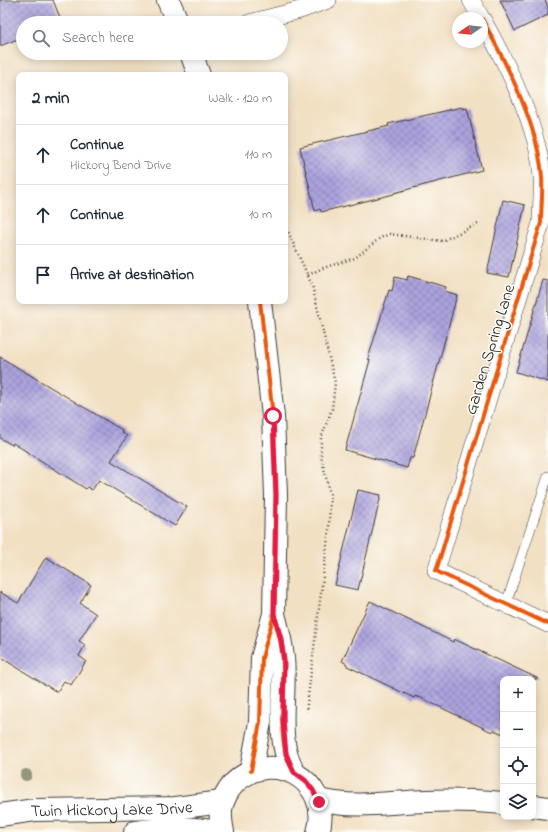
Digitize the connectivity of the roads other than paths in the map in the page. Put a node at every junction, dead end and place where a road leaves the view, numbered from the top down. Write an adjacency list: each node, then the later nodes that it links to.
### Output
1 (168, 0): 5 (street)
2 (328, 0): 6 (street)
3 (471, 0): 4 (street, Garden Spring Lane)
4 (478, 12)
5 (175, 16)
6 (276, 16)
7 (488, 31): 10 (street, Garden Spring Lane)
8 (194, 60): 9 (street)
9 (198, 72)
10 (545, 176): 13 (street, Garden Spring Lane)
11 (260, 304): 14 (street)
12 (548, 476): 13 (lane)
13 (506, 604): 15 (street, Garden Spring Lane)
14 (274, 614): 16 (street); 17 (street)
15 (548, 624)
16 (251, 771): 17 (street); 19 (street)
17 (294, 772): 18 (street)
18 (318, 800): 20 (street); 27 (street)
19 (222, 802): 23 (street, Twin Hickory Lake Drive); 26 (street)
20 (500, 803)
21 (536, 806): 22 (street)
22 (548, 808)
23 (0, 815)
24 (135, 832): 25 (street, Twin Hickory Lake Drive)
25 (216, 832)
26 (223, 832)
27 (318, 832)

